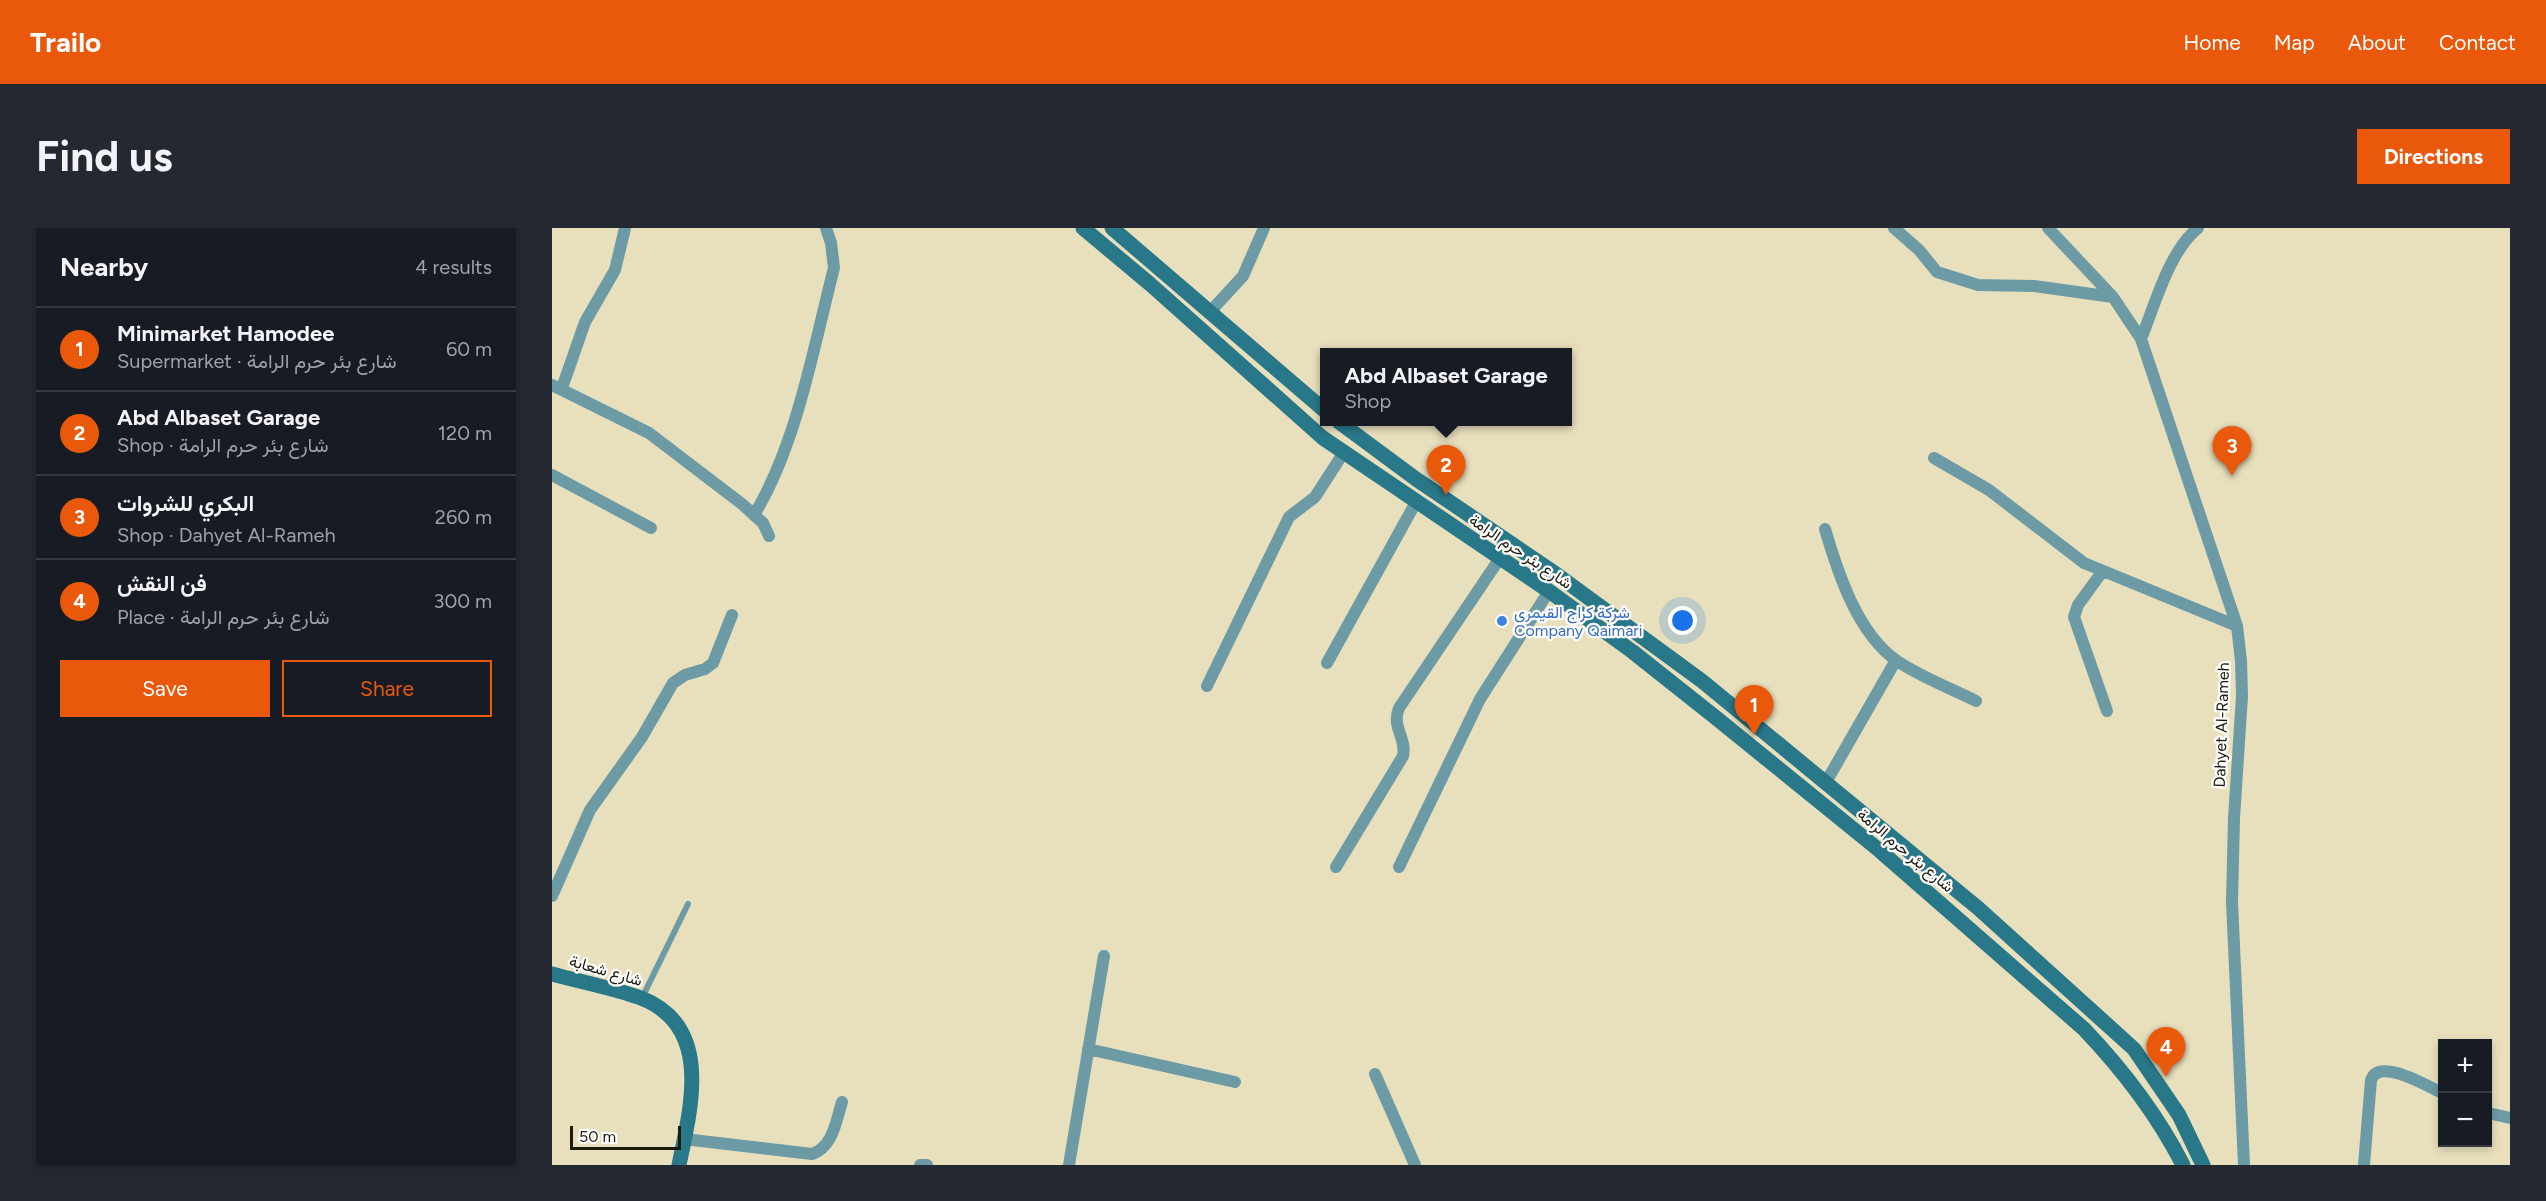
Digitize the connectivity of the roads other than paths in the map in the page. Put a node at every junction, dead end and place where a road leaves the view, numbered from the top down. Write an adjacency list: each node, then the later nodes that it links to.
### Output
1 (625, 228): 12 (street)
2 (826, 228): 19 (street)
3 (1083, 228): 15 (main road, شارع بئر حرم الرامة)
4 (1112, 228): 10 (main road)
5 (1264, 228): 10 (street)
6 (1894, 228): 9 (street)
7 (2048, 228): 9 (street, Dahyet Al-Rameh)
8 (2198, 228): 11 (street)
9 (2113, 297): 11 (street, Dahyet Al-Rameh)
10 (1209, 313): 13 (main road)
11 (2141, 339): 27 (street, Dahyet Al-Rameh)
12 (557, 386): 19 (street)
13 (1320, 407)
14 (1344, 426): 33 (main road, شارع بئر حرم الرامة)
15 (1344, 452): 18 (main road, شارع بئر حرم الرامة); 30 (street)
16 (1934, 458): 24 (street)
17 (552, 475): 20 (street)
18 (1416, 501): 23 (main road, شارع بئر حرم الرامة); 29 (street)
19 (754, 515): 22 (street)
20 (651, 528)
21 (1826, 529): 28 (street)
22 (769, 536)
23 (1500, 558): 25 (main road, شارع بئر حرم الرامة); 34 (street)
24 (2102, 572): 27 (street); 32 (street)
25 (1549, 591): 35 (street); 54 (main road, شارع بئر حرم الرامة)
26 (732, 615): 36 (street)
27 (2237, 626): 56 (street, Dahyet Al-Rameh)
28 (1896, 660): 31 (street); 33 (street)
29 (1327, 663)
30 (1207, 686)
31 (1976, 701)
32 (2107, 711)
33 (1825, 784): 55 (main road, شارع بئر حرم الرامة)
34 (1336, 867)
35 (1399, 867)
36 (552, 896)
37 (688, 904): 40 (lane)
38 (1104, 956): 41 (street)
39 (552, 974): 40 (main road, شارع شعابة)
40 (642, 999): 48 (main road, شارع شعابة)
41 (1088, 1049): 43 (street); 52 (street)
42 (1375, 1074): 53 (street)
43 (1234, 1082)
44 (2438, 1091): 57 (street)
45 (842, 1102): 48 (street)
46 (2492, 1114): 47 (street)
47 (2510, 1118)
48 (684, 1138): 49 (main road, شارع شعابة)
49 (679, 1165)
50 (920, 1165): 51 (street)
51 (927, 1165)
52 (1069, 1165)
53 (1415, 1165)
54 (2183, 1165)
55 (2203, 1165)
56 (2244, 1165)
57 (2364, 1165)

